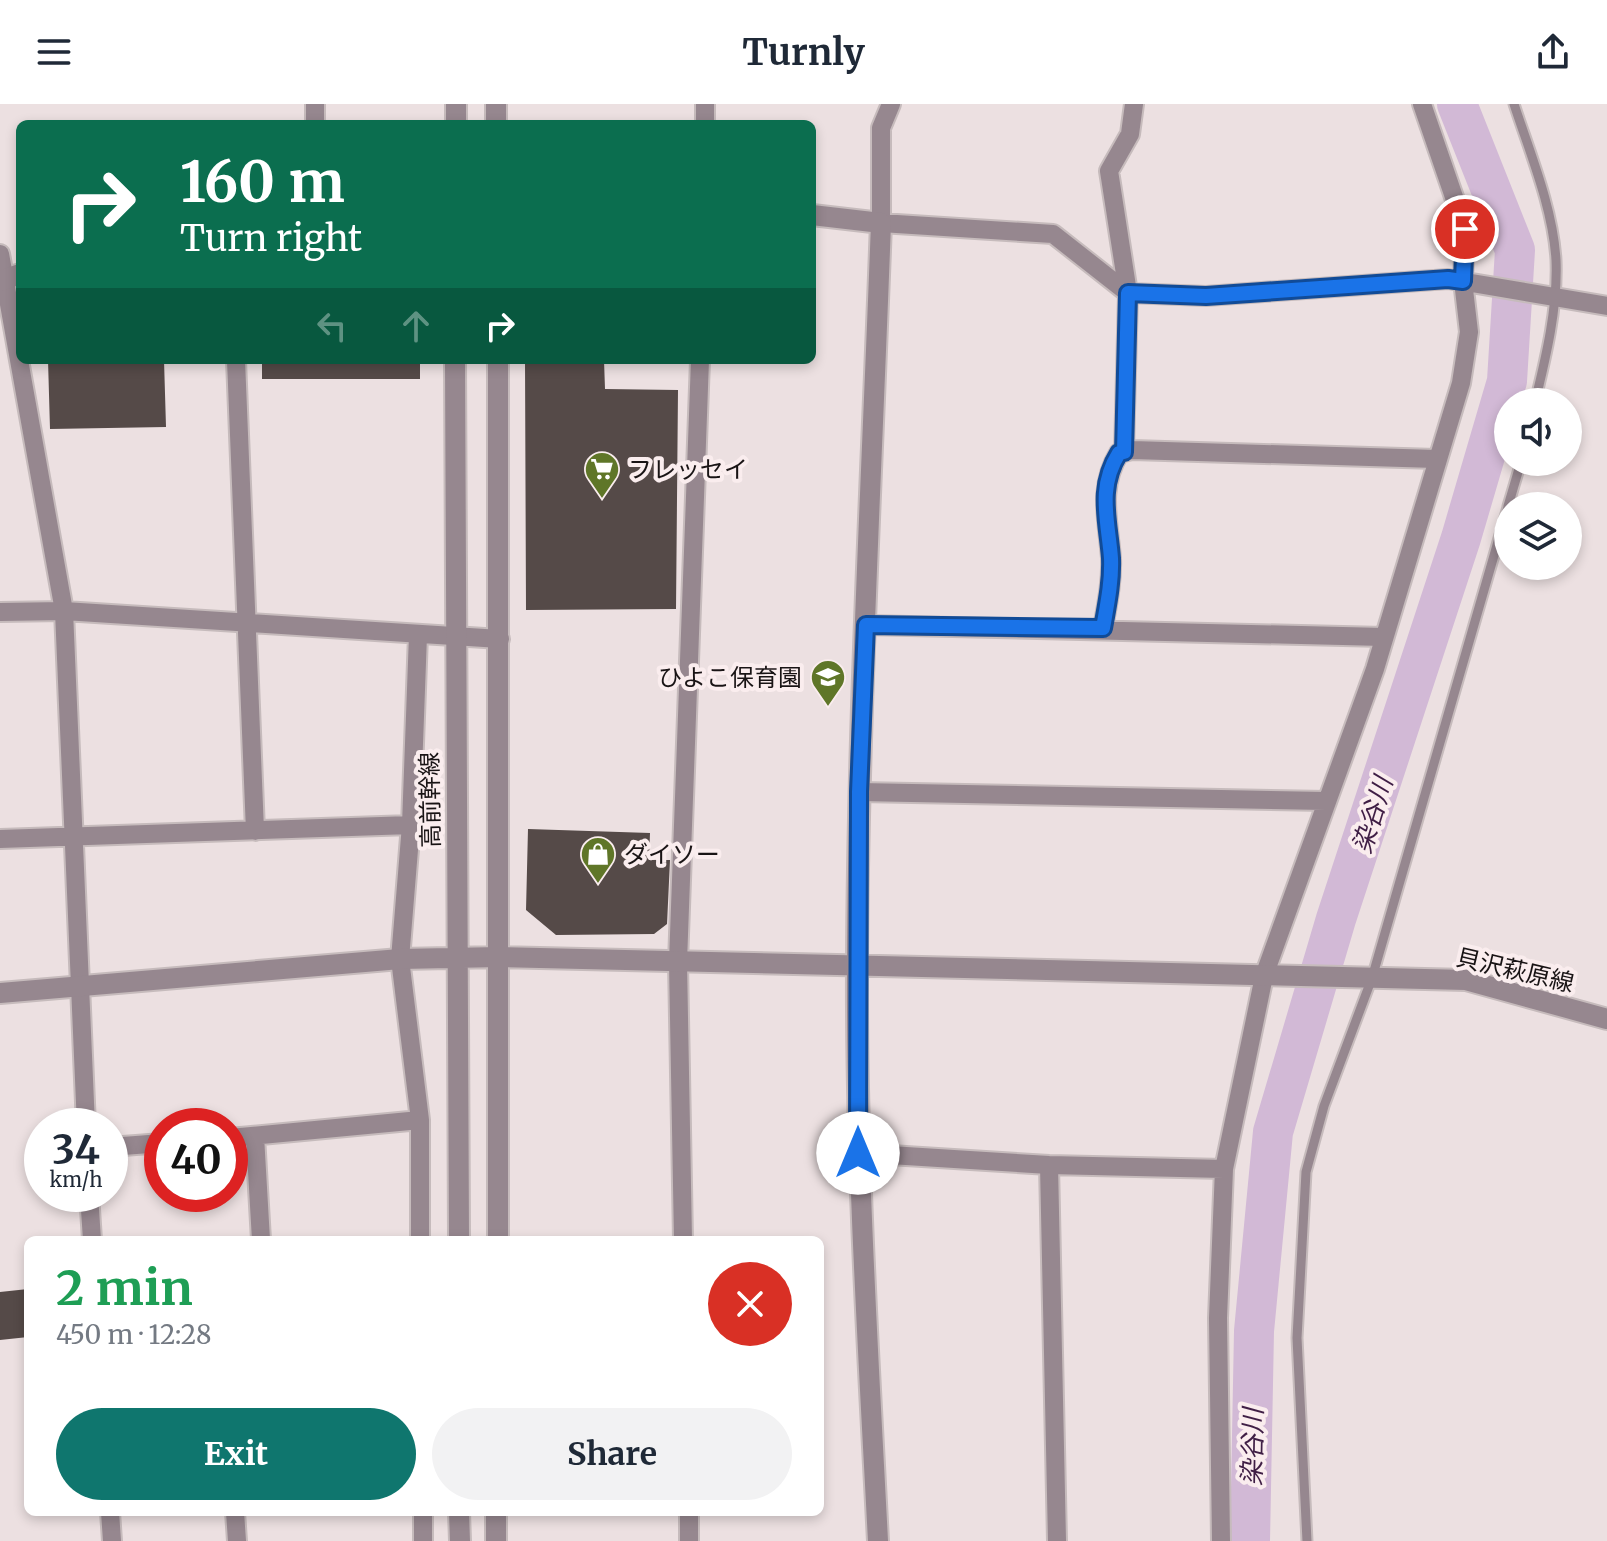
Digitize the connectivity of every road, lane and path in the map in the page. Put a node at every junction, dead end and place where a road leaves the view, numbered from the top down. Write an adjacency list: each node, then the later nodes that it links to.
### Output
1 (891, 104): 6 (street)
2 (1134, 104): 10 (street)
3 (1422, 104): 9 (street)
4 (1514, 104): 11 (lane)
5 (816, 215): 6 (street)
6 (881, 223): 10 (street); 26 (street)
7 (0, 254): 8 (street)
8 (8, 279): 13 (street)
9 (1463, 281): 10 (street); 11 (street); 21 (street)
10 (1128, 293): 20 (street)
11 (1554, 295): 12 (street); 19 (lane)
12 (1607, 306)
13 (16, 326)
14 (22, 364): 23 (street)
15 (236, 364): 25 (street)
16 (455, 364): 29 (street, 高前幹線)
17 (498, 364): 31 (street)
18 (700, 364): 41 (street)
19 (1539, 388)
20 (1124, 452): 21 (street); 27 (street)
21 (1436, 459): 30 (street)
22 (1494, 554): 44 (lane)
23 (64, 611): 24 (street); 25 (street); 36 (street)
24 (0, 612)
25 (245, 622): 28 (street); 35 (street)
26 (866, 625): 27 (street); 32 (street)
27 (1103, 628): 30 (street)
28 (418, 635): 29 (street); 34 (street)
29 (454, 637): 31 (street); 39 (street, 高前幹線)
30 (1384, 637): 33 (street)
31 (500, 639): 38 (street)
32 (859, 792): 33 (street); 42 (street)
33 (1326, 801): 43 (street)
34 (411, 825): 35 (street); 40 (street)
35 (255, 831): 36 (street)
36 (71, 837): 37 (street); 45 (street)
37 (0, 839)
38 (500, 957): 39 (street, 貝沢萩原線); 41 (street, 貝沢萩原線); 60 (street)
39 (458, 958): 40 (street, 貝沢萩原線); 59 (street, 高前幹線)
40 (400, 959): 45 (street, 貝沢萩原線); 49 (street)
41 (678, 962): 42 (street, 貝沢萩原線); 61 (street)
42 (857, 966): 43 (street, 貝沢萩原線); 52 (street)
43 (1269, 976): 44 (street, 貝沢萩原線); 54 (street)
44 (1367, 978): 47 (street, 貝沢萩原線); 77 (lane)
45 (80, 986): 46 (street, 貝沢萩原線); 48 (street)
46 (0, 993)
47 (1607, 1019)
48 (85, 1108)
49 (420, 1120): 50 (street); 58 (street)
50 (255, 1136): 51 (street); 57 (street)
51 (248, 1137)
52 (858, 1153): 53 (street); 74 (street)
53 (1049, 1165): 54 (street); 75 (street)
54 (1224, 1169): 76 (street)
55 (90, 1212): 56 (street)
56 (92, 1236)
57 (261, 1236)
58 (420, 1236)
59 (459, 1236)
60 (498, 1236)
61 (683, 1236)
62 (110, 1516): 68 (street)
63 (235, 1516): 69 (street)
64 (423, 1516): 70 (street)
65 (459, 1516): 71 (street)
66 (496, 1516): 72 (street)
67 (689, 1516): 73 (street)
68 (112, 1541)
69 (237, 1541)
70 (423, 1541)
71 (460, 1541)
72 (496, 1541)
73 (689, 1541)
74 (878, 1541)
75 (1057, 1541)
76 (1221, 1541)
77 (1307, 1541)

